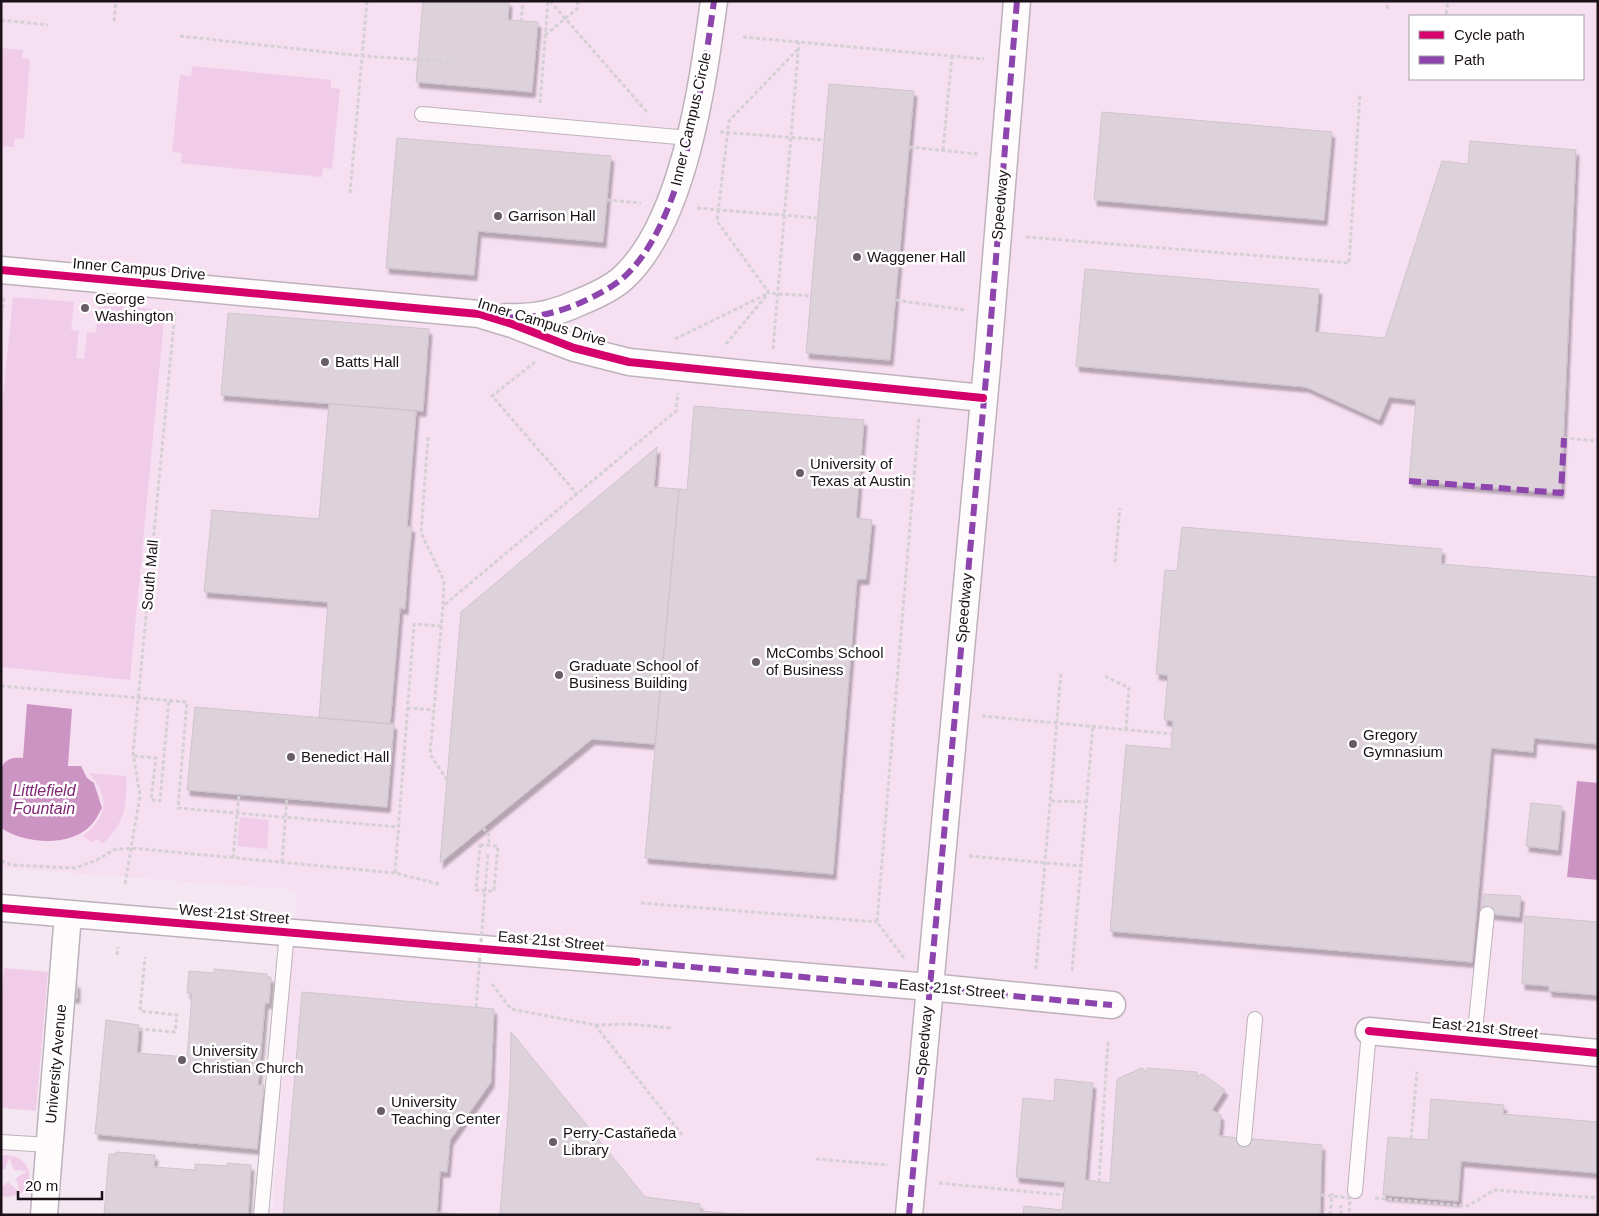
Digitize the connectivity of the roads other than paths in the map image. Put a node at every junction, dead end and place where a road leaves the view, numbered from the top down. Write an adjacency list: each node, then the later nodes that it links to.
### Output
1 (714, 1): 4 (street, Inner Campus Circle)
2 (1017, 1): 7 (street, Speedway)
3 (422, 114): 4 (lane)
4 (684, 135): 6 (street, Inner Campus Circle)
5 (1, 270): 6 (street, Inner Campus Drive)
6 (479, 314): 7 (street, Inner Campus Drive)
7 (983, 398): 13 (street, Speedway)
8 (1, 908): 9 (street, West 21st Street)
9 (68, 914): 11 (street, West 21st Street); 21 (street, University Avenue)
10 (1487, 914): 17 (lane)
11 (287, 932): 12 (street, West 21st Street); 24 (lane)
12 (464, 947): 13 (street, East 21st Street)
13 (929, 987): 14 (street, East 21st Street); 25 (street, Speedway)
14 (1112, 1005)
15 (1254, 1019): 19 (lane)
16 (1369, 1031): 17 (street, East 21st Street); 22 (lane)
17 (1474, 1041): 18 (street, East 21st Street)
18 (1598, 1053)
19 (1244, 1139)
20 (1, 1142): 21 (lane)
21 (49, 1145): 23 (street, University Avenue)
22 (1355, 1191)
23 (44, 1215)
24 (261, 1215)
25 (909, 1215)

